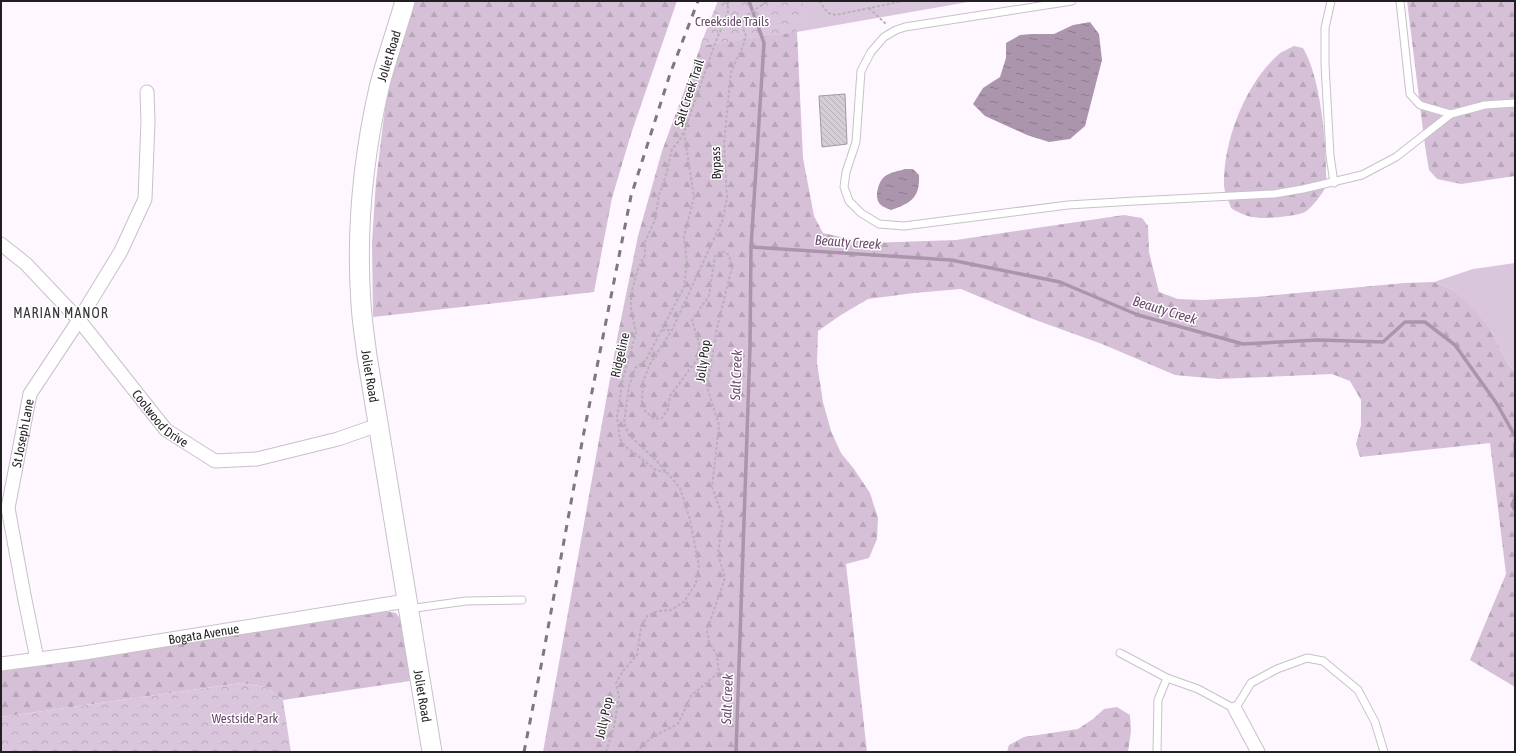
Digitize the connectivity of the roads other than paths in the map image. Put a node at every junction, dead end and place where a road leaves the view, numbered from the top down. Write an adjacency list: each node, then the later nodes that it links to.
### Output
1 (405, 1): 11 (main road, Joliet Road)
2 (1072, 1): 8 (lane)
3 (1331, 1): 8 (lane)
4 (1400, 1): 7 (lane)
5 (147, 92): 10 (street, St Joseph Lane)
6 (1515, 103): 7 (lane)
7 (1451, 114): 8 (lane)
8 (1334, 183)
9 (1, 244): 10 (street, Coolwood Drive)
10 (79, 320): 11 (street, Coolwood Drive); 15 (street, St Joseph Lane)
11 (378, 425): 13 (main road, Joliet Road)
12 (522, 600): 13 (lane)
13 (407, 605): 15 (street, Bogata Avenue); 19 (main road, Joliet Road)
14 (1120, 653): 17 (lane)
15 (37, 659): 16 (street, Bogata Avenue)
16 (1, 664)
17 (1167, 678): 18 (lane); 20 (lane)
18 (1235, 709): 21 (street); 22 (lane)
19 (432, 752)
20 (1157, 752)
21 (1258, 752)
22 (1384, 752)

